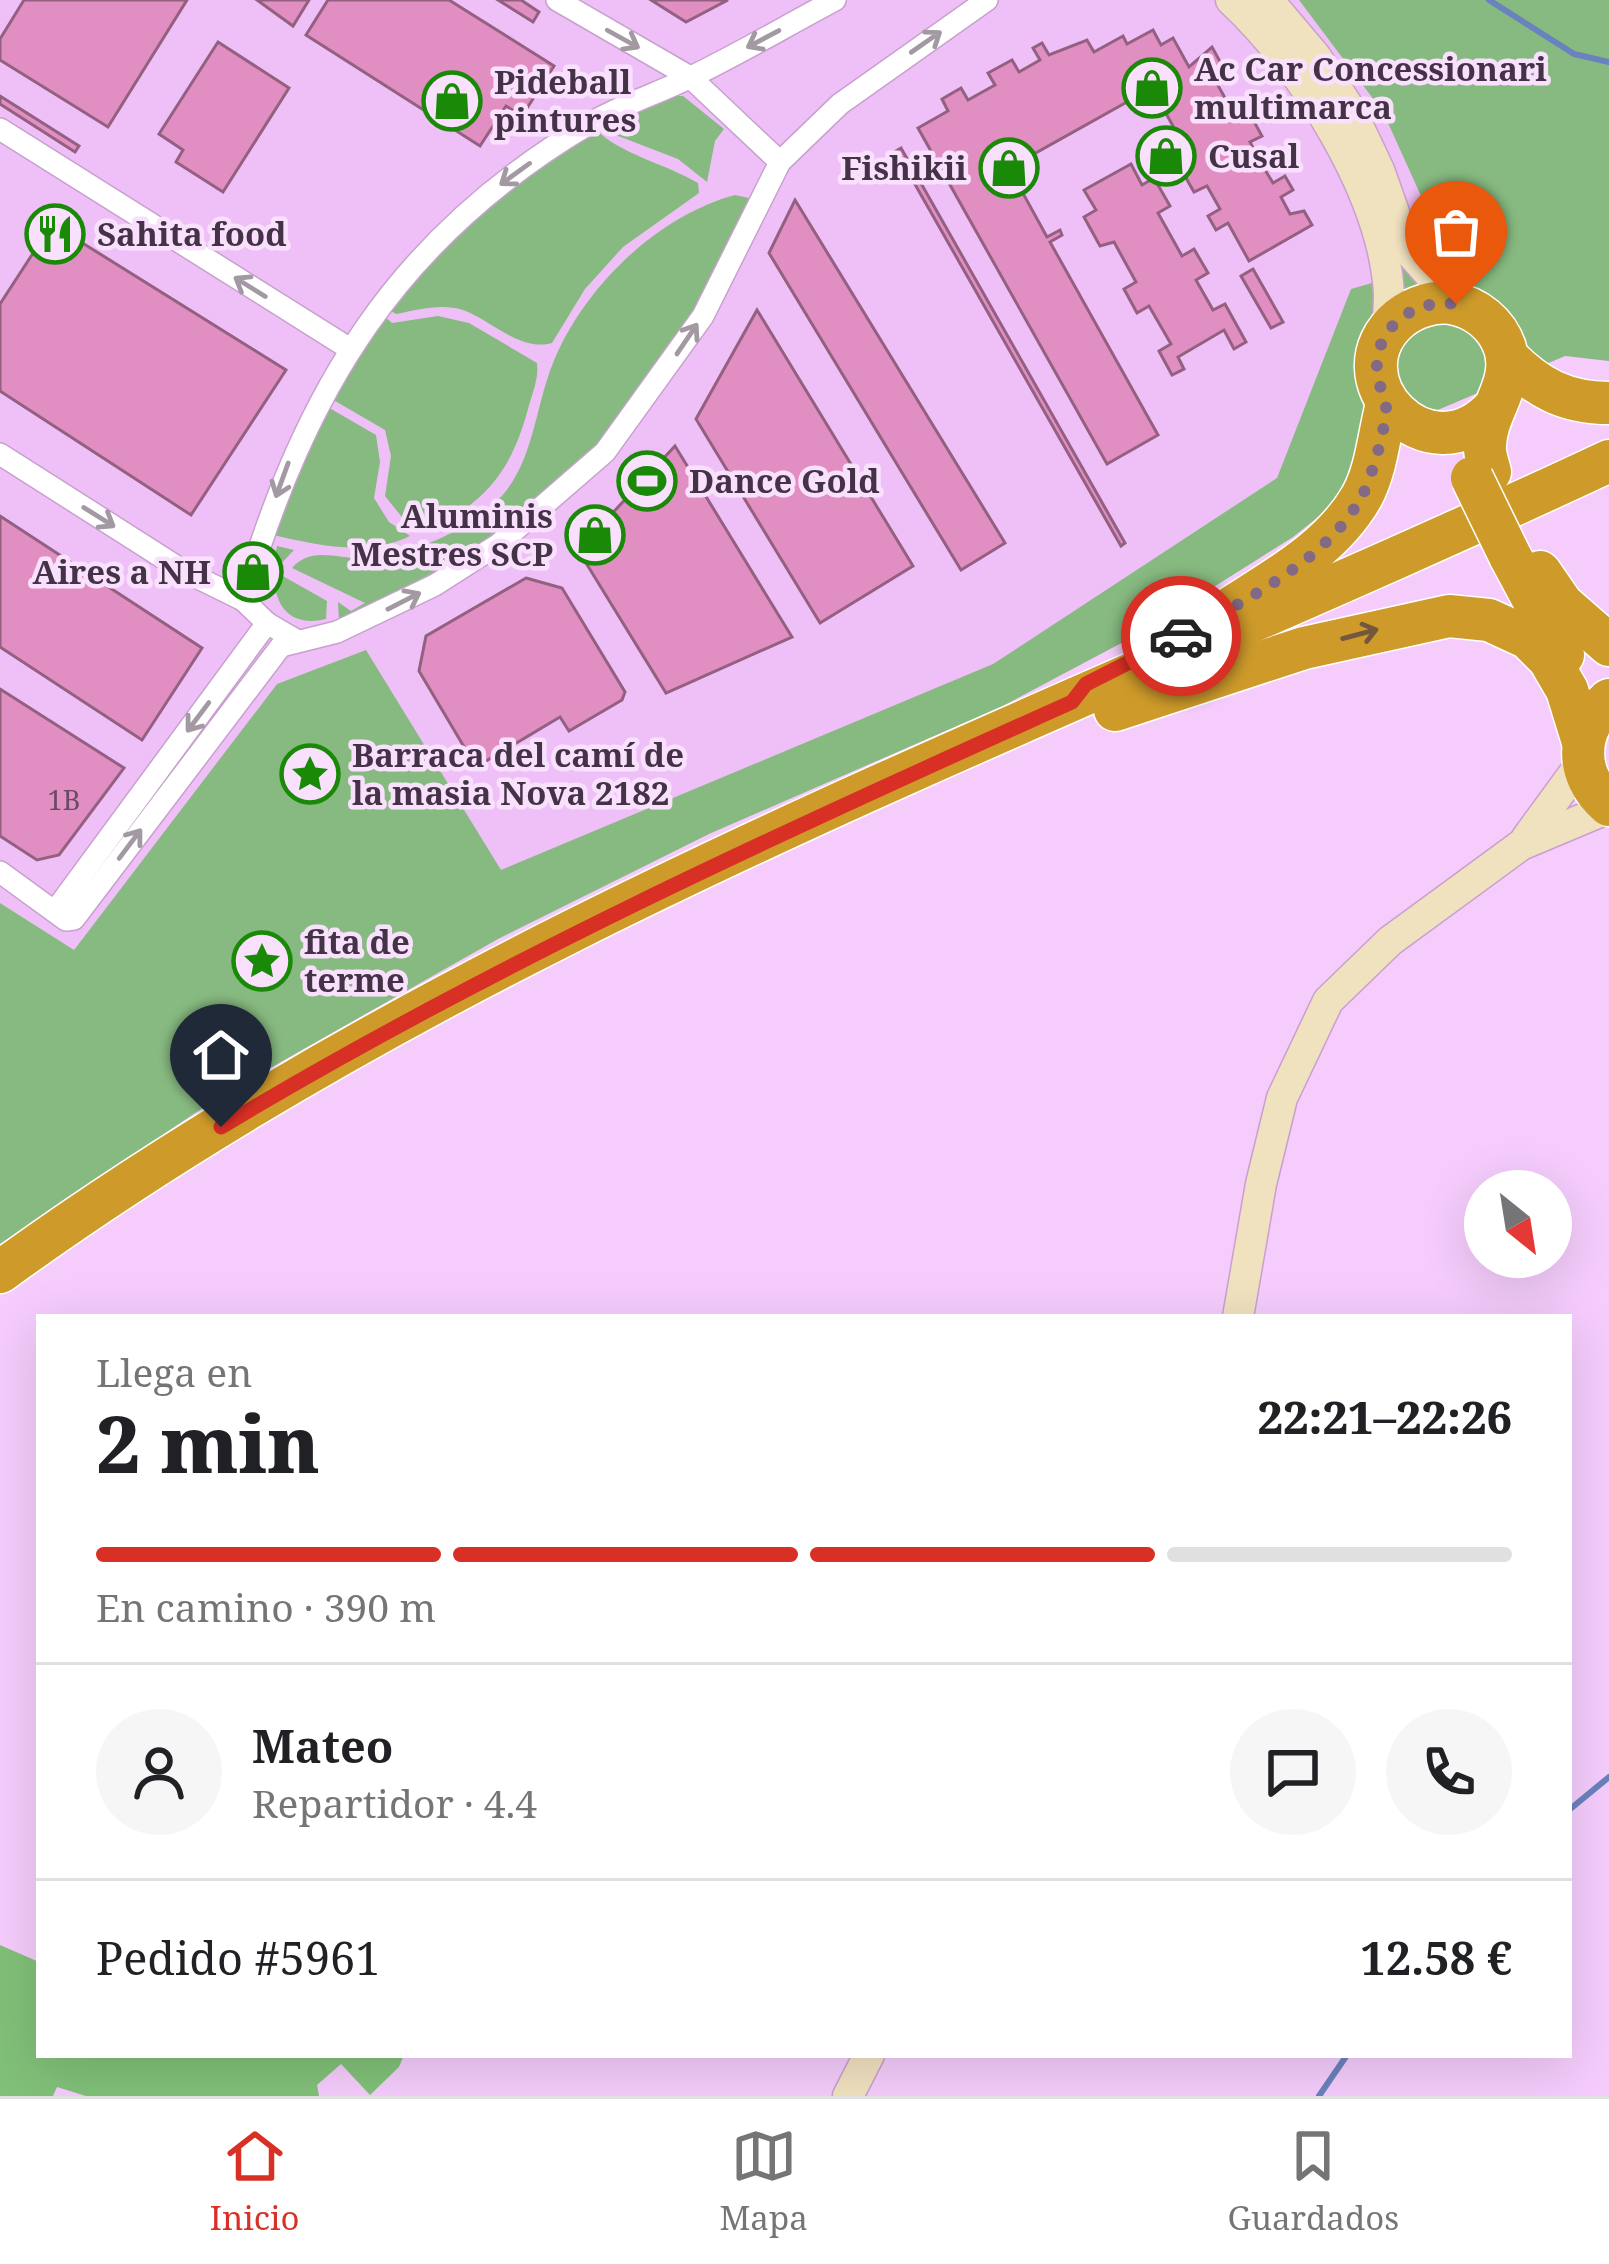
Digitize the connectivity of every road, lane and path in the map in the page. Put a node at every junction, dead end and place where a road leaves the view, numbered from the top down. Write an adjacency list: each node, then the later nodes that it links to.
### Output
1 (557, 0): 6 (street, one-way to 6)
2 (835, 0): 6 (street, one-way to 6)
3 (987, 0): 8 (street, one-way to 3)
4 (1231, 0): 9 (street)
5 (1268, 0): 9 (street)
6 (690, 77): 8 (street); 12 (street, one-way to 12)
7 (0, 129): 12 (street, one-way to 7)
8 (780, 162): 25 (street, one-way to 8)
9 (1387, 234): 10 (street); 11 (street)
10 (1456, 304): 11 (highway); 13 (highway)
11 (1388, 331): 15 (highway)
12 (350, 349): 23 (street, one-way to 23)
13 (1507, 357): 14 (highway); 16 (highway)
14 (1609, 403)
15 (1387, 404): 17 (highway); 28 (highway)
16 (1495, 407): 17 (highway); 20 (highway)
17 (1429, 432): 20 (highway)
18 (0, 454): 23 (street, one-way to 23)
19 (1609, 461): 28 (highway)
20 (1481, 475): 22 (highway)
21 (1609, 490): 29 (highway)
22 (1524, 557): 26 (highway); 27 (highway); 30 (highway)
23 (243, 599): 24 (street)
24 (267, 623): 25 (street); 34 (street, one-way to 34)
25 (296, 640): 34 (street, one-way to 25)
26 (1609, 645)
27 (1609, 670)
28 (1072, 702): 35 (highway)
29 (1116, 710): 30 (highway, one-way to 30); 35 (highway)
30 (1591, 731): 31 (highway); 32 (street)
31 (1609, 807): 32 (street)
32 (1521, 845): 37 (street)
33 (0, 872): 34 (street)
34 (55, 910)
35 (513, 963): 36 (highway)
36 (0, 1272)
37 (1239, 1314)
38 (867, 2058): 39 (street)
39 (848, 2096)

